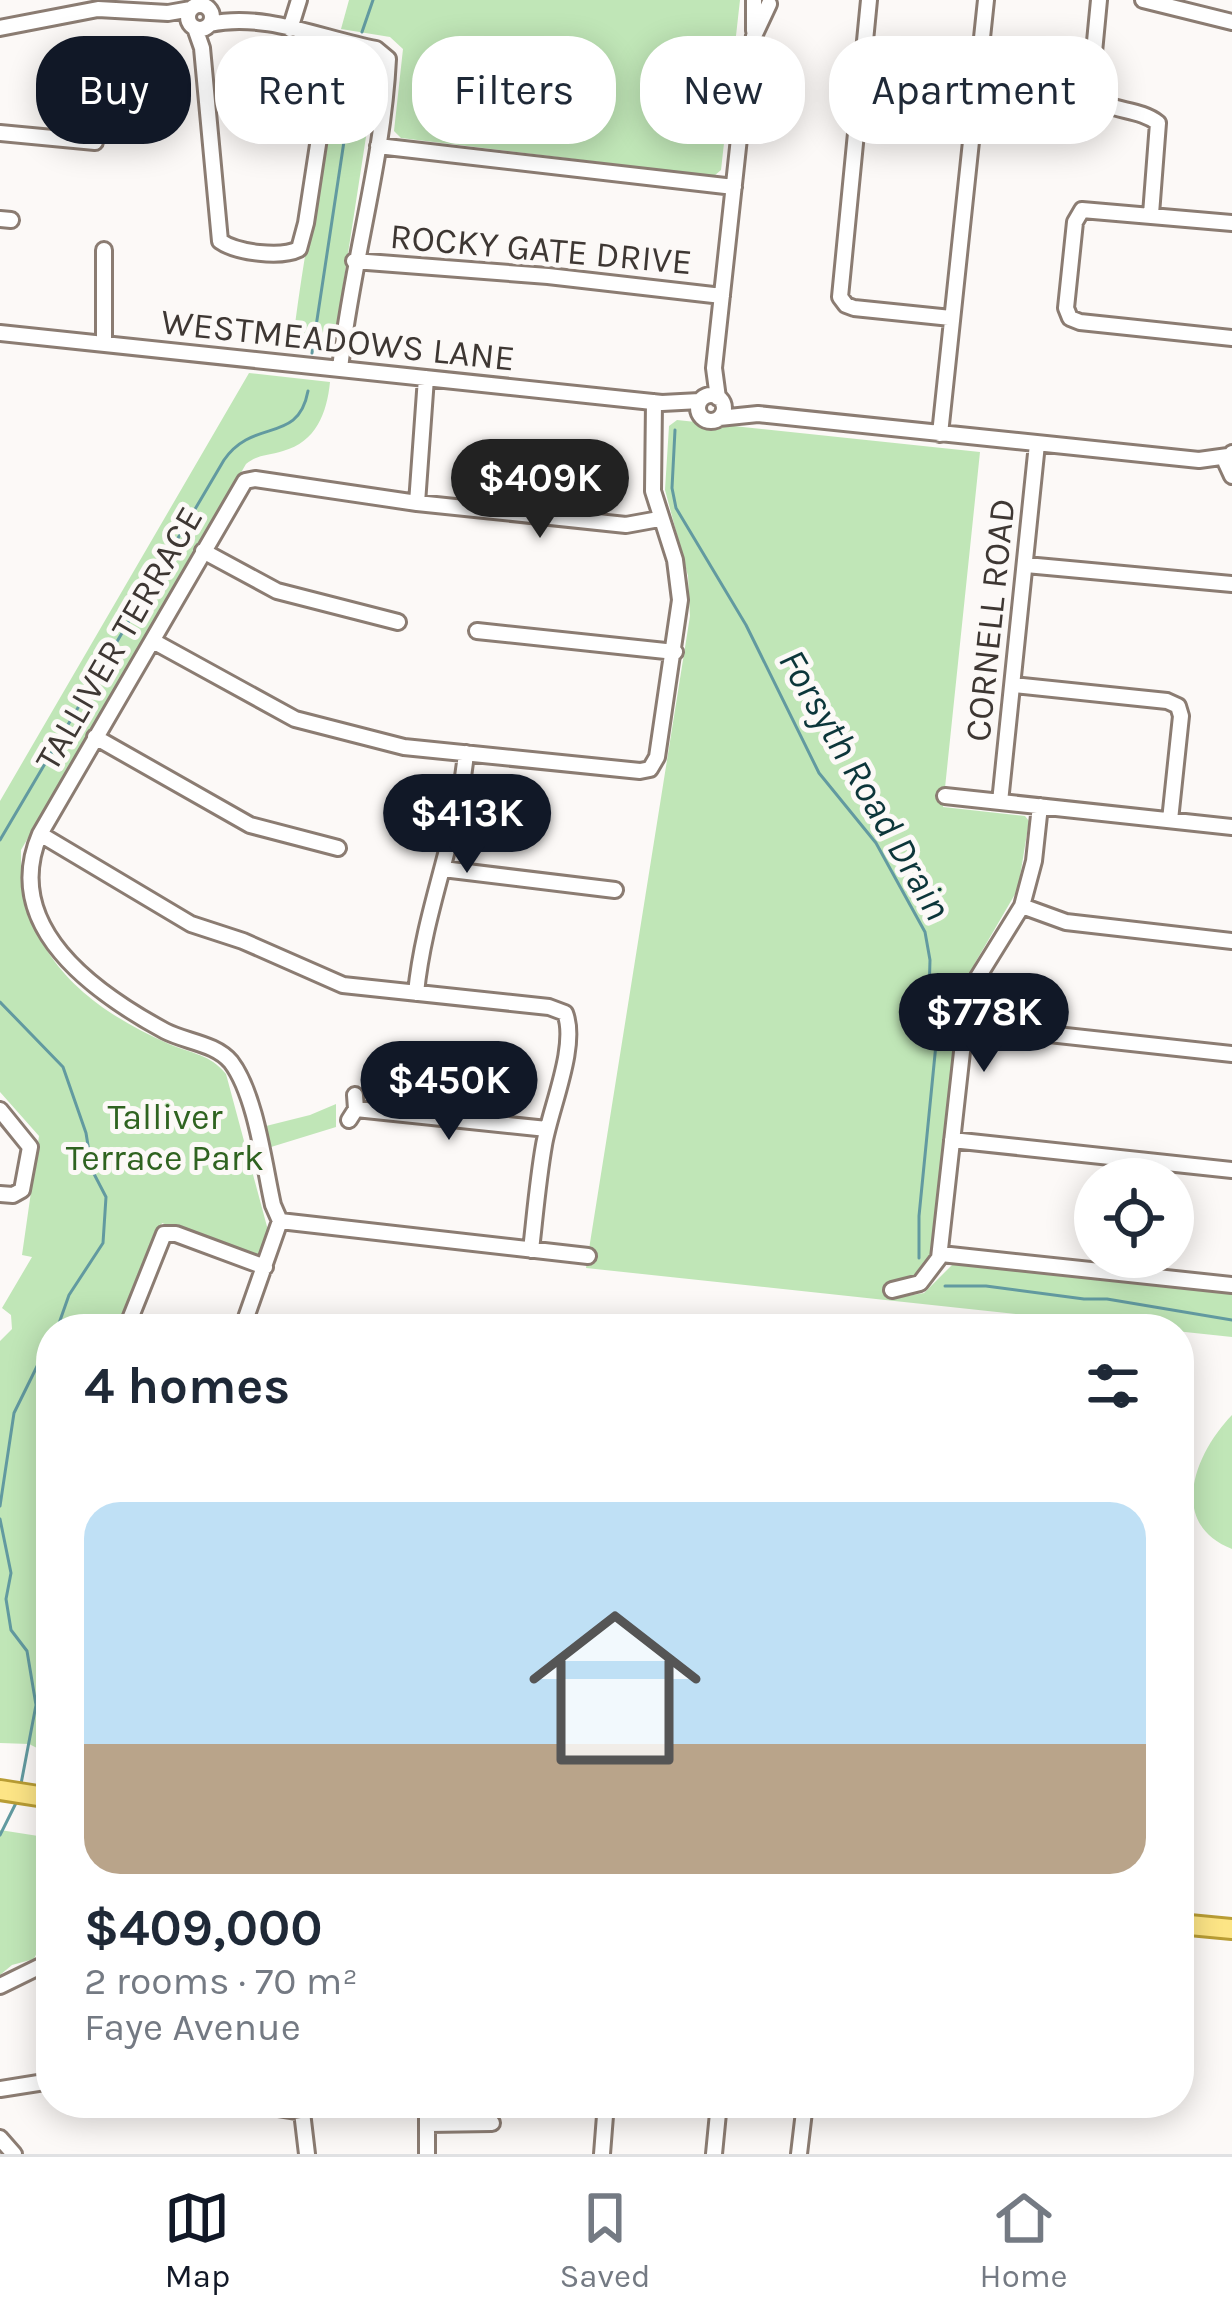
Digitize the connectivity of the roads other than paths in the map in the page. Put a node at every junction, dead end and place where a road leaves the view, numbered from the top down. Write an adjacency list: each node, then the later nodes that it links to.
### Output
1 (299, 0): 12 (street)
2 (869, 0): 24 (street)
3 (986, 0): 24 (street)
4 (1099, 0): 19 (street)
5 (1143, 0): 7 (street)
6 (767, 1): 18 (street)
7 (1171, 3): 10 (street)
8 (89, 5): 9 (street); 11 (street)
9 (200, 13): 12 (street); 16 (street)
10 (1232, 22)
11 (0, 28)
12 (290, 28): 13 (street)
13 (319, 36)
14 (0, 133): 15 (street)
15 (36, 136)
16 (318, 144)
17 (378, 146): 18 (street); 22 (street)
18 (734, 187): 23 (street)
19 (1151, 214): 20 (street); 26 (street)
20 (1232, 223)
21 (104, 250): 27 (street)
22 (358, 261): 23 (street, ROCKY GATE DRIVE); 28 (street)
23 (722, 296): 30 (street)
24 (951, 318): 34 (street)
25 (0, 333): 27 (street, WESTMEADOWS LANE)
26 (1232, 338)
27 (104, 344): 28 (street, WESTMEADOWS LANE)
28 (345, 369): 29 (street, WESTMEADOWS LANE)
29 (431, 378): 31 (street, WESTMEADOWS LANE); 37 (street)
30 (711, 399): 31 (street, WESTMEADOWS LANE); 32 (street, WESTMEADOWS LANE); 33 (street); 33 (street)
31 (662, 402): 33 (street, WESTMEADOWS LANE); 38 (street)
32 (758, 414): 33 (street, WESTMEADOWS LANE); 34 (street, WESTMEADOWS LANE)
33 (713, 419)
34 (940, 434): 35 (street, WESTMEADOWS LANE)
35 (1037, 444): 36 (street, WESTMEADOWS LANE); 40 (street, CORNELL ROAD)
36 (1230, 464)
37 (417, 503): 38 (street); 39 (street, TALLIVER TERRACE)
38 (659, 519): 45 (street)
39 (203, 551): 42 (street); 44 (street, TALLIVER TERRACE)
40 (1026, 565): 41 (street); 46 (street, CORNELL ROAD)
41 (1232, 584)
42 (398, 622)
43 (477, 631): 45 (street)
44 (153, 640): 47 (street, TALLIVER TERRACE); 48 (street)
45 (675, 652): 48 (street)
46 (1013, 685): 50 (street, CORNELL ROAD); 52 (street)
47 (95, 737): 54 (street, TALLIVER TERRACE); 55 (street)
48 (466, 753): 56 (street)
49 (945, 796): 50 (street)
50 (1000, 802): 51 (street)
51 (1040, 806): 52 (street); 58 (street)
52 (1170, 820): 53 (street)
53 (1232, 827)
54 (40, 833): 60 (street); 69 (street, TALLIVER TERRACE)
55 (338, 848)
56 (443, 869): 57 (street); 60 (street)
57 (615, 890)
58 (1022, 906): 59 (street); 61 (street)
59 (1232, 940)
60 (416, 993): 65 (street)
61 (965, 1024): 62 (street); 66 (street)
62 (1232, 1054)
63 (354, 1108): 65 (street)
64 (0, 1110): 68 (street)
65 (547, 1129): 70 (street)
66 (952, 1140): 67 (street); 71 (street)
67 (1232, 1170)
68 (0, 1194)
69 (280, 1221): 70 (street); 73 (street)
70 (531, 1250): 72 (street)
71 (940, 1254): 74 (street); 75 (street)
72 (588, 1256)
73 (265, 1268): 76 (street); 77 (street)
74 (1232, 1285)
75 (892, 1290)
76 (132, 1314)
77 (248, 1314)
78 (0, 1790): 79 (main road)
79 (36, 1796)
80 (1194, 1921): 81 (main road)
81 (1232, 1925)
82 (36, 1968): 83 (street)
83 (0, 1985)
84 (36, 2083): 85 (street)
85 (0, 2089)
86 (303, 2118): 95 (street)
87 (428, 2118): 92 (street)
88 (605, 2118): 97 (street)
89 (718, 2118): 98 (street)
90 (804, 2118): 99 (street)
91 (492, 2123): 92 (street)
92 (428, 2124): 96 (street)
93 (0, 2138): 94 (street)
94 (14, 2154)
95 (307, 2154)
96 (428, 2154)
97 (602, 2154)
98 (714, 2154)
99 (800, 2154)

